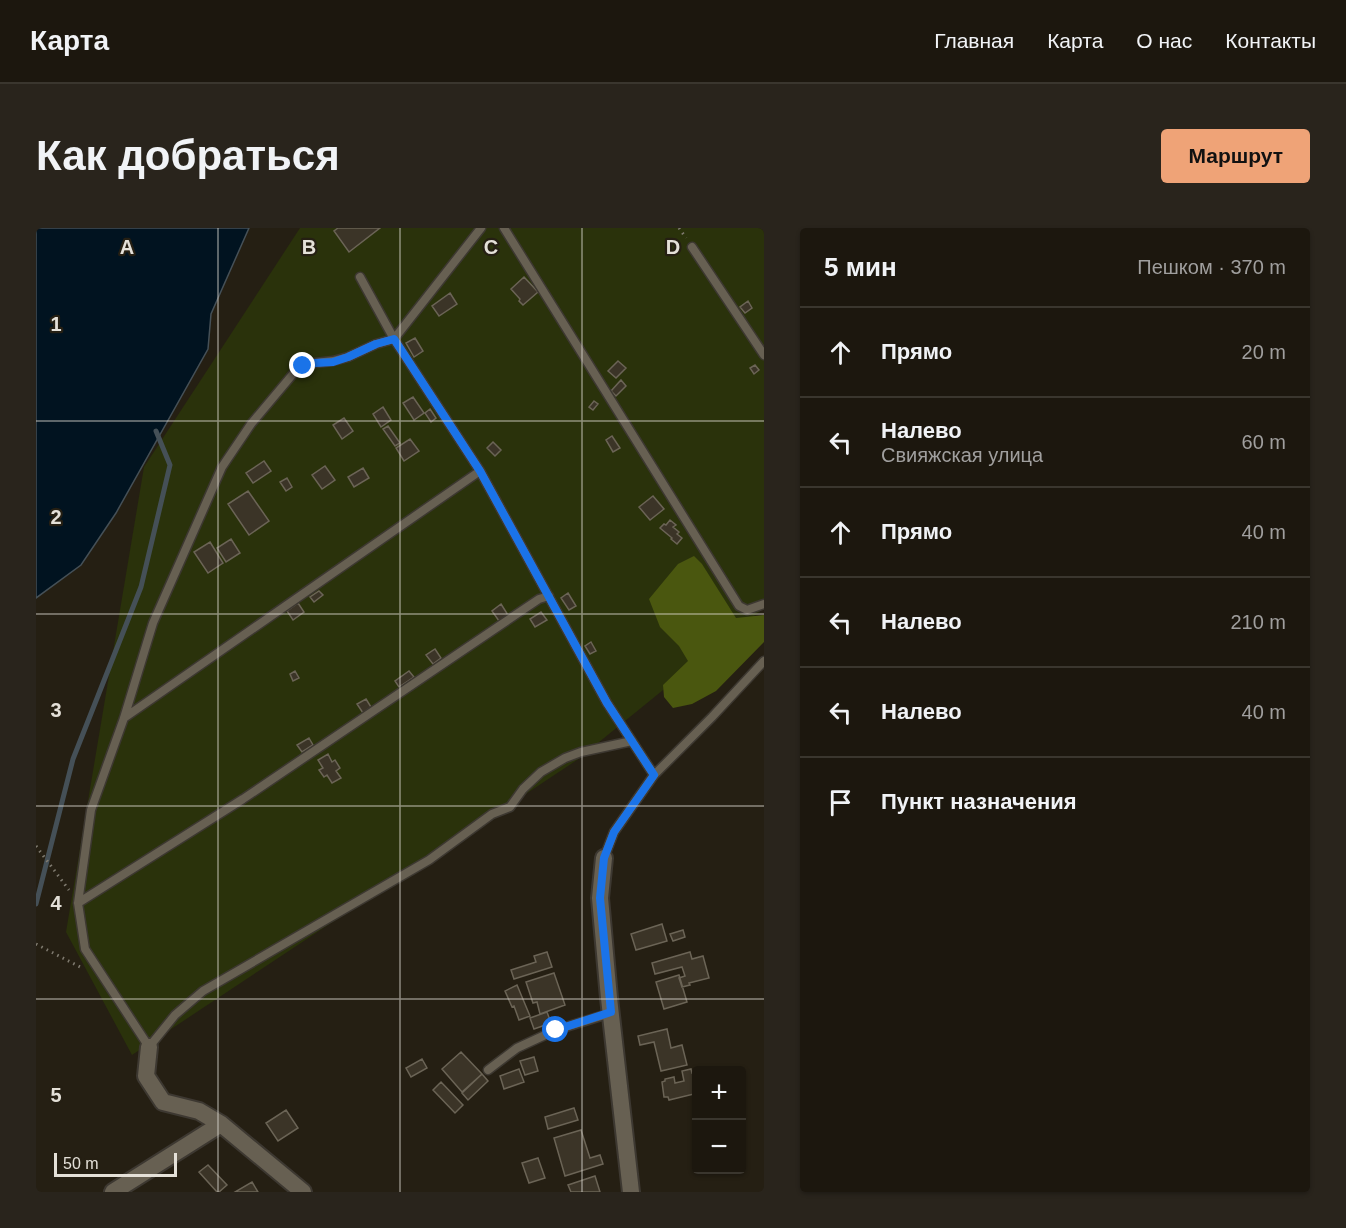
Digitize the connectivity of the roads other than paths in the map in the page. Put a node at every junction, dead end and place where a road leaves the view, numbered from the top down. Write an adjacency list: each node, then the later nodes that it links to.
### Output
1 (481, 228): 5 (lane)
2 (504, 228): 9 (lane)
3 (692, 247): 6 (lane)
4 (360, 277): 5 (lane)
5 (394, 339): 7 (lane); 11 (lane)
6 (764, 355)
7 (480, 471): 8 (lane); 11 (lane)
8 (549, 596): 12 (lane); 15 (lane)
9 (764, 604)
10 (764, 661): 13 (lane)
11 (124, 718): 15 (lane)
12 (632, 741): 13 (lane); 17 (lane)
13 (654, 775): 14 (lane)
14 (604, 858): 16 (street)
15 (78, 903): 17 (lane)
16 (611, 1012): 18 (lane); 22 (street)
17 (149, 1047): 19 (street)
18 (488, 1070)
19 (221, 1124): 20 (street); 21 (street)
20 (113, 1192)
21 (303, 1192)
22 (631, 1192)

